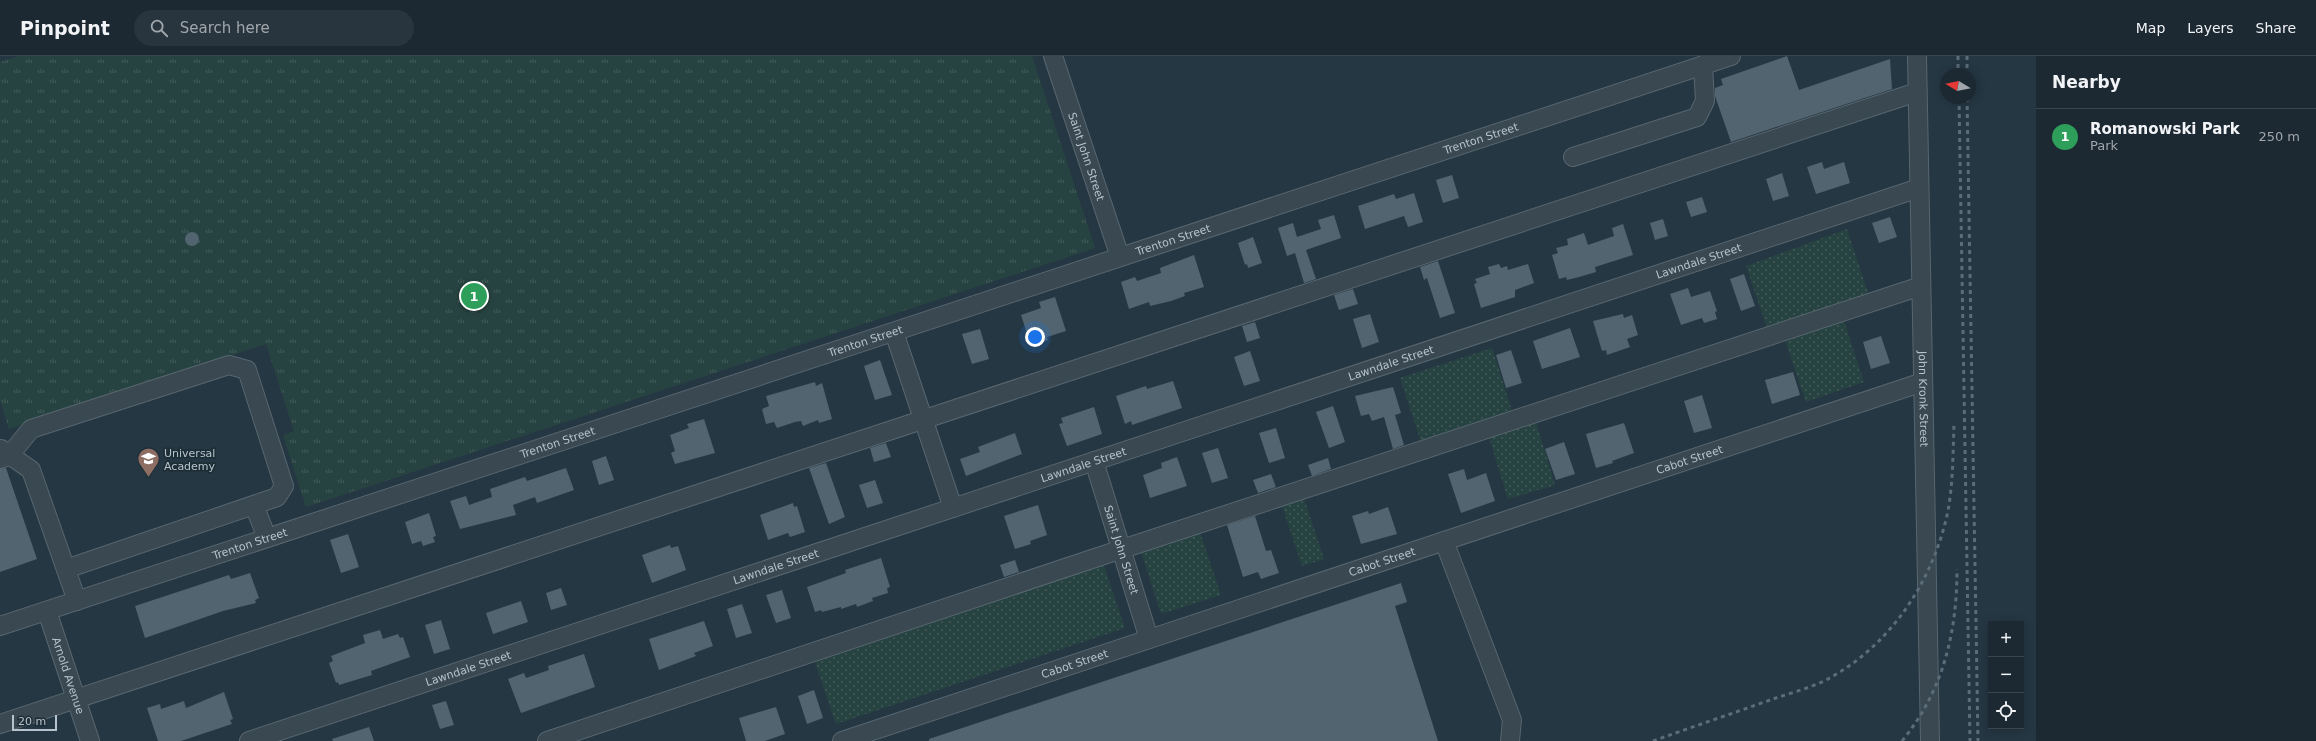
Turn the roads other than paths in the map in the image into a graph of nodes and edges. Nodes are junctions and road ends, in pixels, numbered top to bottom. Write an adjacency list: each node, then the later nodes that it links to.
1 (1053, 56): 8 (street, Saint John Street)
2 (1731, 56): 4 (street, Trenton Street)
3 (1917, 56): 5 (street, John Kronk Street)
4 (1703, 65): 6 (street); 8 (street, Trenton Street)
5 (1917, 92): 7 (street, John Kronk Street); 12 (street)
6 (1573, 158)
7 (1919, 188): 9 (street, John Kronk Street); 14 (street, Lawndale Street)
8 (1120, 257): 10 (street, Trenton Street)
9 (1921, 286): 11 (street, John Kronk Street); 19 (street)
10 (894, 332): 12 (street); 17 (street, Trenton Street)
11 (1923, 382): 18 (street, Cabot Street); 32 (street, John Kronk Street)
12 (924, 419): 16 (street); 25 (street)
13 (3, 454): 15 (street); 20 (street)
14 (1094, 461): 16 (street, Lawndale Street); 19 (street, Saint John Street)
15 (254, 505): 17 (street); 20 (street)
16 (953, 508): 28 (street, Lawndale Street)
17 (267, 538): 21 (street, Trenton Street)
18 (1444, 541): 24 (street, Cabot Street); 31 (street)
19 (1121, 549): 24 (street, Saint John Street); 29 (street)
20 (66, 569): 21 (street)
21 (77, 601): 22 (street, Trenton Street)
22 (47, 611): 23 (street, Trenton Street); 25 (street, Arnold Avenue)
23 (0, 626)
24 (1149, 639): 30 (street, Cabot Street)
25 (76, 699): 26 (street); 27 (street, Arnold Avenue)
26 (0, 724)
27 (90, 741)
28 (249, 741)
29 (547, 741)
30 (842, 741)
31 (1510, 741)
32 (1930, 741)

